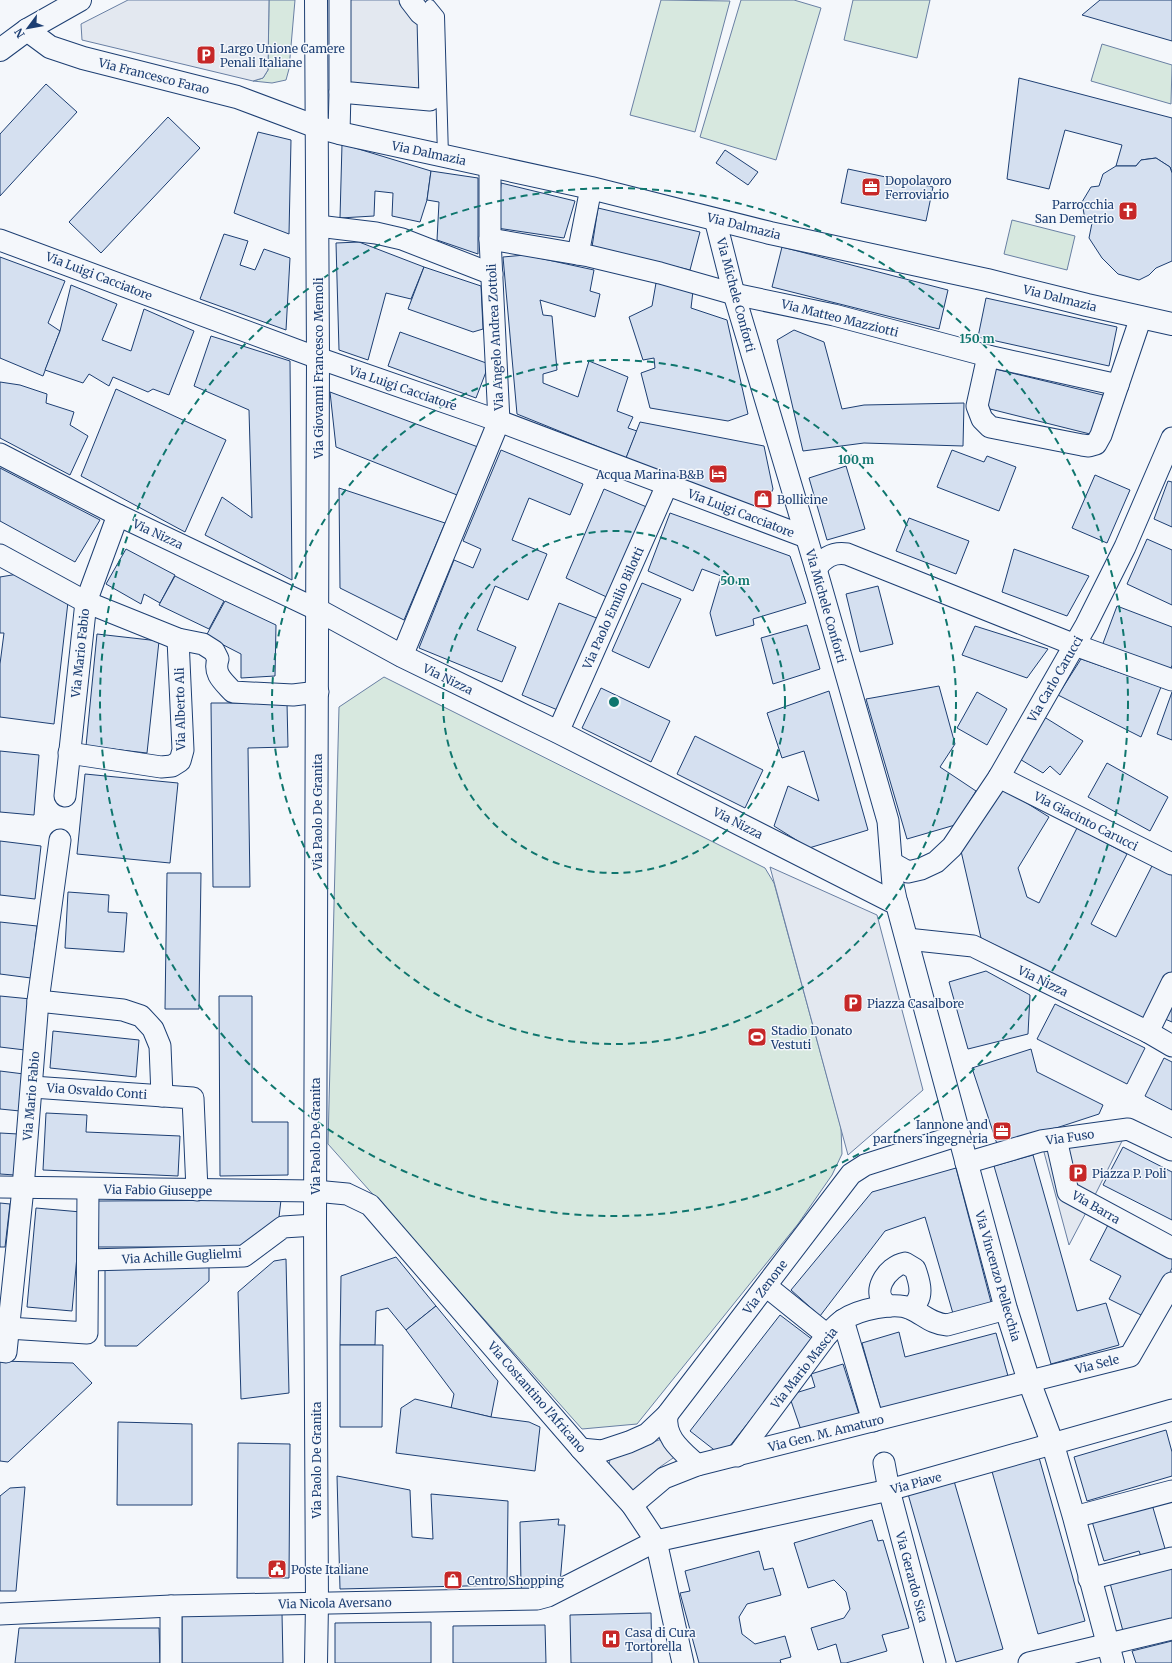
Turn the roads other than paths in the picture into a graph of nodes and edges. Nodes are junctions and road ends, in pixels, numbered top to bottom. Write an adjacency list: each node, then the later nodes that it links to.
1 (80, 0): 6 (main road)
2 (316, 0): 9 (main road, Via Giovanni Francesco Memoli)
3 (340, 0): 8 (street)
4 (410, 0): 8 (street)
5 (430, 5): 11 (lane)
6 (27, 30): 7 (main road); 9 (main road, Via Francesco Farao)
7 (0, 50)
8 (340, 92): 10 (street)
9 (317, 126): 10 (main road, Via Dalmazia); 15 (main road, Via Giovanni Francesco Memoli)
10 (339, 133): 11 (main road, Via Dalmazia)
11 (443, 156): 12 (main road, Via Dalmazia)
12 (490, 166): 13 (main road, Via Dalmazia); 17 (street, Via Angelo Andrea Zottoli)
13 (591, 188): 14 (main road, Via Dalmazia); 18 (street)
14 (715, 219): 20 (street, Via Michele Conforti); 21 (main road, Via Dalmazia)
15 (318, 226): 19 (street); 24 (main road, Via Giovanni Francesco Memoli)
16 (0, 240): 24 (street, Via Luigi Cacciatore)
17 (490, 240): 18 (street, Via Matteo Mazziotti); 19 (street, Via Angelo Andrea Zottoli)
18 (578, 254): 20 (street, Via Matteo Mazziotti)
19 (492, 274): 26 (street, Via Angelo Andrea Zottoli)
20 (734, 294): 23 (street, Via Matteo Mazziotti); 31 (street, Via Michele Conforti)
21 (1141, 317): 22 (main road, Via Dalmazia); 25 (street)
22 (1172, 324)
23 (988, 356): 25 (street, Via Matteo Mazziotti); 25 (street)
24 (318, 358): 26 (street, Via Luigi Cacciatore); 35 (main road, Via Giovanni Francesco Memoli)
25 (1118, 385)
26 (499, 421): 29 (street, Via Luigi Cacciatore); 38 (street, Via Angelo Andrea Zottoli)
27 (1172, 438): 37 (street, Via Carlo Carucci)
28 (0, 454): 30 (street, Via Nizza)
29 (667, 485): 31 (street, Via Luigi Cacciatore); 41 (street, Via Paolo Emilio Bilotti)
30 (118, 515): 34 (street, Via Mario Fabio); 35 (street, Via Nizza)
31 (806, 537): 33 (street, Via Michele Conforti)
32 (0, 555): 34 (street)
33 (816, 569): 37 (street); 46 (street, Via Michele Conforti)
34 (86, 602): 36 (street); 42 (street, Via Mario Fabio)
35 (316, 609): 38 (main road, Via Nizza); 40 (main road, Via Paolo De Granita)
36 (178, 639): 40 (street); 42 (street, Via Alberto Ali)
37 (1075, 645): 39 (street); 43 (street, Via Carlo Carucci)
38 (402, 656): 41 (main road, Via Nizza)
39 (1172, 680)
40 (318, 692): 64 (main road, Via Paolo De Granita)
41 (558, 732): 48 (main road, Via Nizza)
42 (69, 753): 44 (street, Via Mario Fabio)
43 (999, 777): 46 (street, Via Carlo Carucci); 47 (street, Via Giacinto Carucci)
44 (65, 796)
45 (60, 840): 51 (street, Via Mario Fabio)
46 (892, 863): 48 (street, Via Michele Conforti)
47 (1172, 864)
48 (897, 904): 49 (main road, Via Vincenzo Pellecchia)
49 (907, 939): 52 (street, Via Nizza); 56 (main road, Via Vincenzo Pellecchia)
50 (1172, 983): 52 (street)
51 (38, 1001): 54 (street, Via Mario Fabio); 55 (street, Via Osvaldo Conti)
52 (1148, 1032): 53 (street, Via Nizza)
53 (1172, 1046)
54 (32, 1086): 55 (street, Via Osvaldo Conti); 61 (street, Via Mario Fabio)
55 (162, 1096): 63 (street, Via Osvaldo Conti)
56 (959, 1135): 59 (main road, Via Vincenzo Pellecchia); 69 (street, Via Zenone)
57 (1056, 1139): 58 (street, Via Fuso); 59 (street, Via Fuso); 66 (street, Via Barra)
58 (1172, 1150)
59 (966, 1163): 72 (main road, Via Vincenzo Pellecchia)
60 (0, 1187): 61 (street, Via Fabio Giuseppe)
61 (23, 1188): 62 (street, Via Fabio Giuseppe); 74 (street, Via Mario Fabio)
62 (88, 1189): 63 (street, Via Fabio Giuseppe); 67 (street)
63 (197, 1190): 64 (street, Via Fabio Giuseppe)
64 (315, 1191): 65 (main road, Via Paolo De Granita); 82 (street, Via Costantino l'Africano)
65 (314, 1225): 67 (street, Via Achille Guglielmi); 93 (main road, Via Paolo De Granita)
66 (1172, 1248)
67 (88, 1260): 74 (street)
68 (1172, 1283): 77 (street, Via Sele)
69 (766, 1286): 75 (street); 79 (street, Via Zenone)
70 (889, 1306): 71 (street, Via Mario Mascia); 71 (street); 73 (street, Via Mario Mascia)
71 (910, 1308): 72 (street, Via Mario Mascia)
72 (1006, 1309): 77 (main road, Via Vincenzo Pellecchia)
73 (842, 1320): 75 (street, Via Mario Mascia); 80 (street)
74 (8, 1328): 76 (street, Via Mario Fabio)
75 (827, 1335): 83 (street, Via Mario Mascia)
76 (3, 1352)
77 (1029, 1381): 80 (street, Via Gen. M. Amaturo); 81 (main road, Via Vincenzo Pellecchia)
78 (1172, 1410): 81 (street, Via Piave)
79 (667, 1414): 82 (street, Via Zenone); 85 (street)
80 (873, 1421): 83 (street, Via Gen. M. Amaturo)
81 (1053, 1445): 86 (street, Via Piave); 89 (main road, Via Vincenzo Pellecchia)
82 (581, 1449): 88 (street, Via Costantino l'Africano)
83 (737, 1456): 85 (street, Via Gen. M. Amaturo)
84 (884, 1463): 86 (street, Via Gerardo Sica)
85 (697, 1465): 88 (street, Via Gen. M. Amaturo)
86 (889, 1490): 90 (street, Via Piave); 101 (street, Via Gerardo Sica)
87 (1172, 1491): 89 (street)
88 (632, 1505): 90 (street, Via Costantino l'Africano)
89 (1074, 1517): 92 (main road, Via Vincenzo Pellecchia)
90 (656, 1541): 93 (street, Via Nicola Aversano); 100 (street, Via Costantino l'Africano)
91 (1172, 1558): 92 (street)
92 (1089, 1579): 97 (main road, Via Vincenzo Pellecchia)
93 (317, 1603): 94 (street, Via Nicola Aversano); 99 (main road, Via Paolo De Granita)
94 (171, 1606): 95 (street, Via Nicola Aversano); 98 (street)
95 (0, 1614)
96 (1172, 1629): 97 (street)
97 (1110, 1654): 102 (street)
98 (171, 1663)
99 (316, 1663)
100 (683, 1663)
101 (935, 1663)
102 (1029, 1663)

